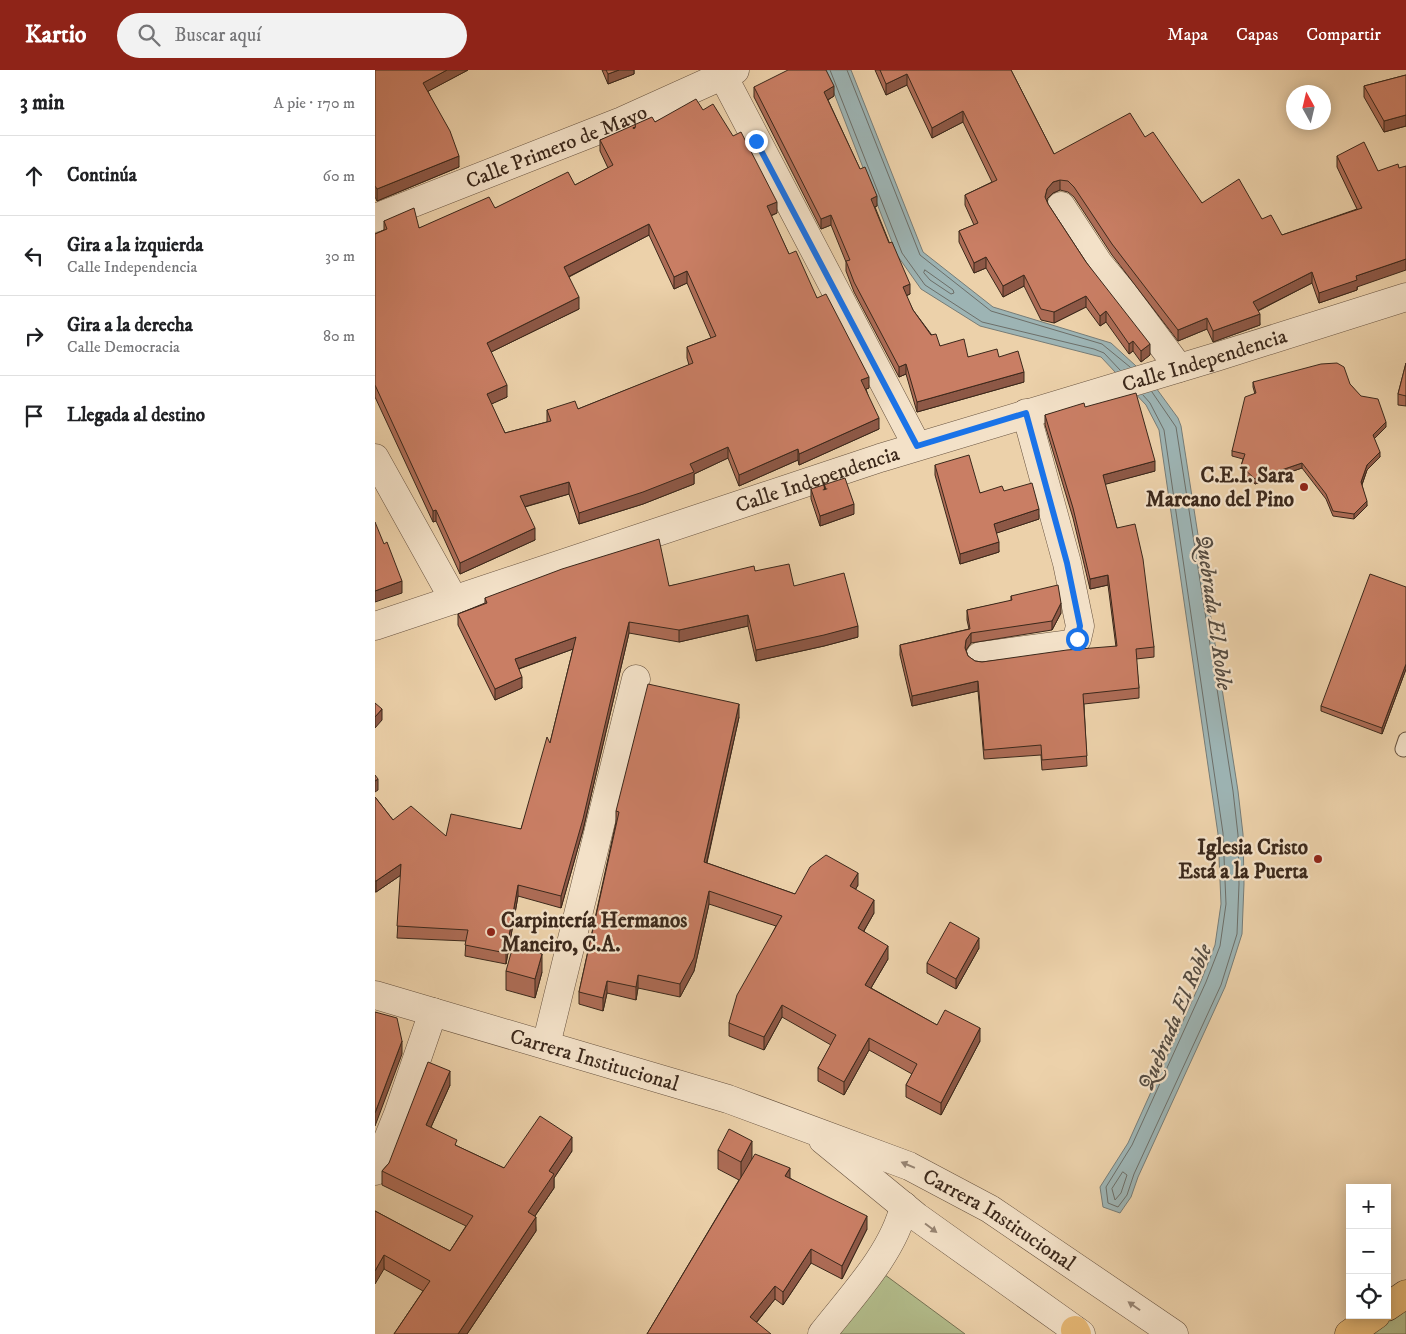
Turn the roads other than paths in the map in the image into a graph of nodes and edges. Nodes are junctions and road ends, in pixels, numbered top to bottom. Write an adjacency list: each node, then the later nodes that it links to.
1 (726, 72): 3 (street, Calle Primero de Mayo); 7 (street)
2 (1061, 206): 5 (street)
3 (375, 218)
4 (1406, 297): 5 (street, Calle Independencia)
5 (1179, 368): 6 (street, Calle Independencia)
6 (1026, 413): 7 (street, Calle Independencia); 11 (street)
7 (917, 446): 9 (street, Calle Independencia)
8 (375, 458): 9 (street)
9 (454, 600): 10 (street, Calle Independencia)
10 (375, 626)
11 (979, 656)
12 (636, 679): 15 (street)
13 (375, 996): 14 (street, Carrera Institucional)
14 (433, 1012): 15 (street, Carrera Institucional); 17 (street)
15 (546, 1046): 16 (street, Carrera Institucional)
16 (813, 1131): 18 (street, Carrera Institucional); 24 (street, Carrera Institucional, one-way to 16)
17 (375, 1171)
18 (904, 1206): 22 (street, Carrera Institucional, one-way to 22); 23 (street)
19 (1406, 1294): 20 (highway)
20 (1391, 1304)
21 (1370, 1319): 25 (highway)
22 (1078, 1333)
23 (822, 1334)
24 (1175, 1334)
25 (1349, 1334)

